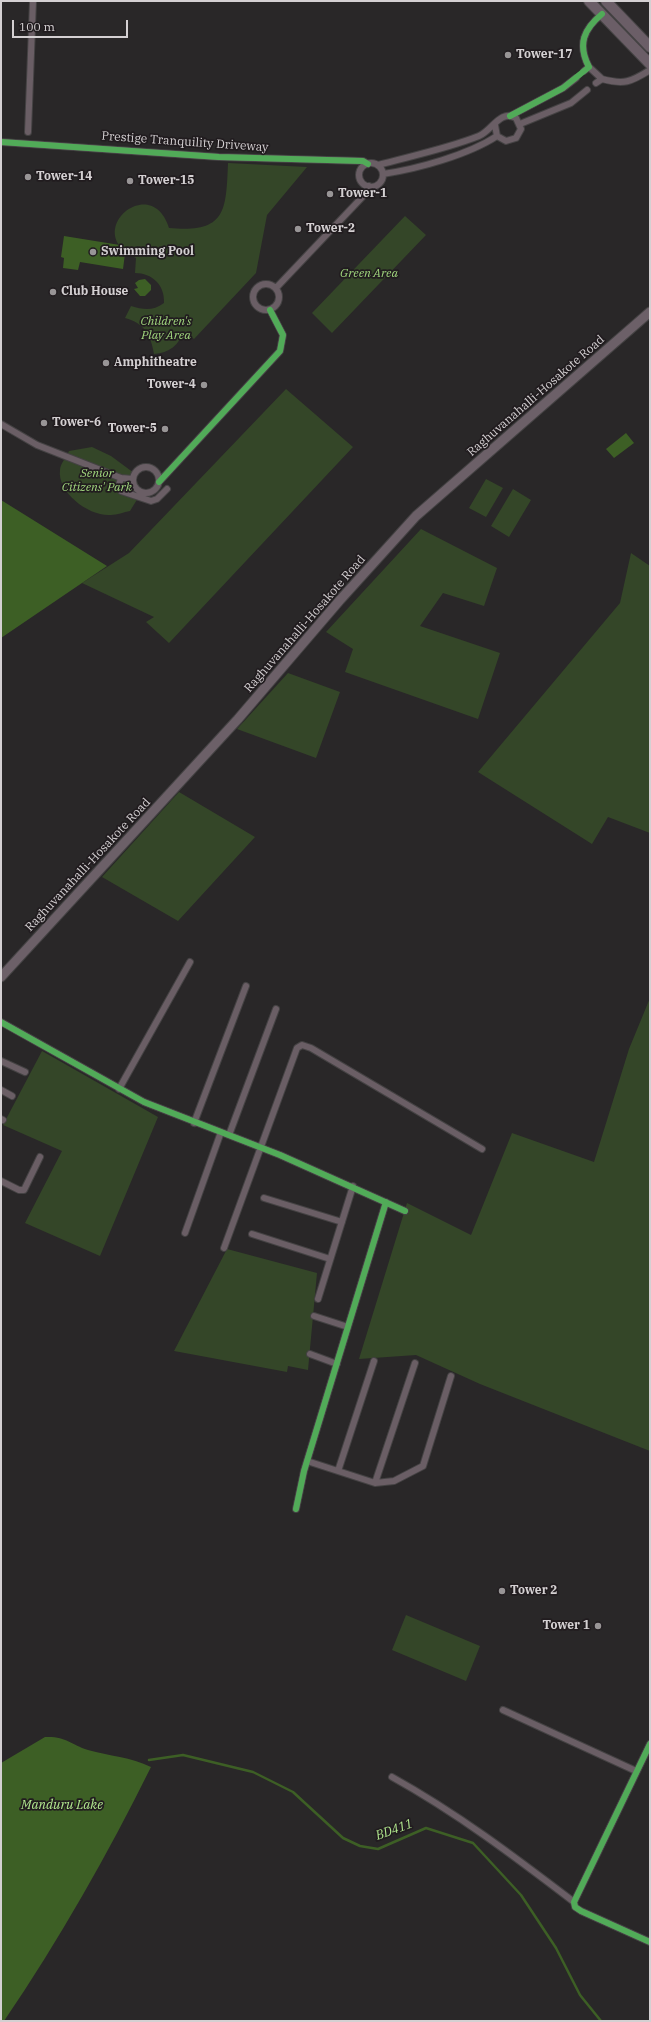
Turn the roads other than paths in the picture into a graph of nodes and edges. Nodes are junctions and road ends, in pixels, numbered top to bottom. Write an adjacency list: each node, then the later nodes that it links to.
1 (33, 1): 15 (street)
2 (590, 1): 4 (main road)
3 (606, 1): 5 (main road)
4 (602, 14): 6 (main road); 9 (street)
5 (650, 47)
6 (650, 64)
7 (650, 70): 9 (street)
8 (576, 78): 12 (street)
9 (602, 78): 10 (street)
10 (596, 83)
11 (587, 90): 13 (street)
12 (510, 116): 13 (street); 14 (street)
13 (520, 124): 16 (street)
14 (495, 125): 16 (street); 19 (street)
15 (28, 132)
16 (497, 136): 20 (street)
17 (1, 142): 18 (street, Prestige Tranquility Driveway)
18 (368, 164): 19 (street); 21 (street)
19 (378, 165): 20 (street)
20 (383, 174): 21 (street)
21 (369, 186): 22 (street)
22 (276, 288): 23 (street); 23 (street)
23 (270, 310): 28 (street)
24 (650, 312): 31 (main road, Raghuvanahalli-Hosakote Road)
25 (1, 424): 26 (street)
26 (121, 478): 27 (street); 29 (street)
27 (133, 479): 28 (street); 28 (street)
28 (159, 482)
29 (167, 489)
30 (190, 962): 37 (street)
31 (1, 977)
32 (246, 986): 40 (street)
33 (276, 1009): 42 (street)
34 (1, 1022): 37 (street)
35 (1, 1061): 36 (street)
36 (25, 1072)
37 (119, 1089): 40 (street)
38 (1, 1090): 39 (street)
39 (12, 1096)
40 (194, 1123): 41 (street)
41 (221, 1132): 42 (street); 52 (street)
42 (229, 1135): 43 (street)
43 (260, 1148): 44 (street); 47 (street); 54 (street)
44 (482, 1149)
45 (40, 1157): 46 (street)
46 (1, 1182)
47 (353, 1186): 49 (street); 51 (street)
48 (264, 1198): 51 (street)
49 (386, 1202): 50 (street); 58 (street)
50 (405, 1210)
51 (342, 1222): 55 (street)
52 (185, 1233)
53 (252, 1234): 55 (street)
54 (224, 1248)
55 (330, 1259): 56 (street)
56 (318, 1298)
57 (314, 1316): 58 (street)
58 (348, 1327): 62 (street)
59 (310, 1354): 62 (street)
60 (374, 1361): 65 (street)
61 (415, 1363): 66 (street)
62 (337, 1364): 64 (street)
63 (451, 1376): 66 (street)
64 (307, 1461): 65 (street); 67 (street)
65 (338, 1471): 66 (street)
66 (375, 1482)
67 (296, 1509)
68 (503, 1710): 70 (street)
69 (650, 1744): 70 (street)
70 (636, 1771): 72 (street)
71 (392, 1777): 72 (street)
72 (574, 1902): 73 (street)
73 (650, 1942)

